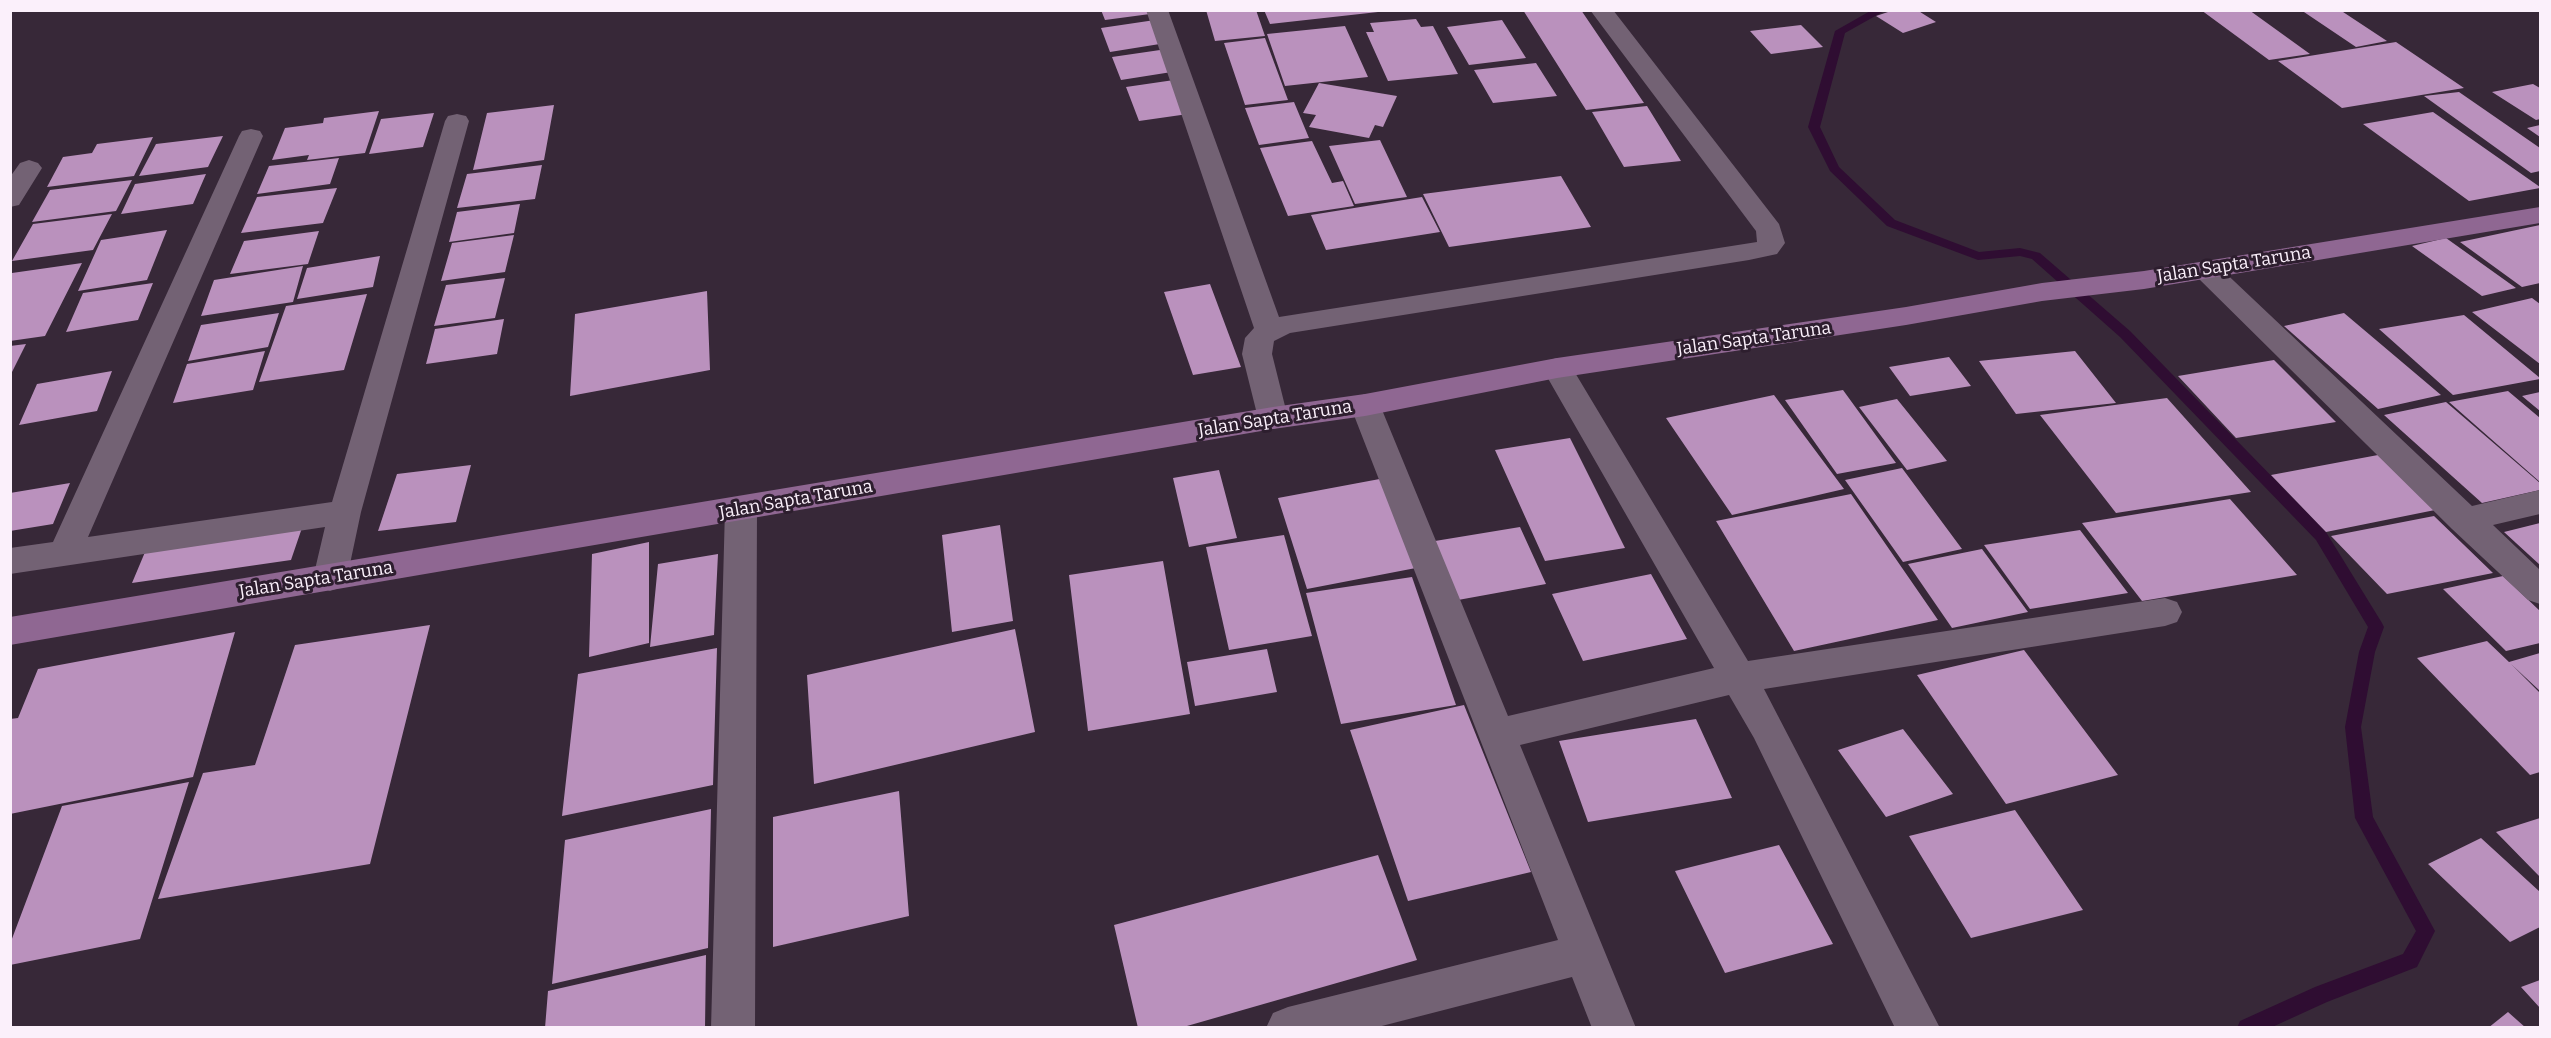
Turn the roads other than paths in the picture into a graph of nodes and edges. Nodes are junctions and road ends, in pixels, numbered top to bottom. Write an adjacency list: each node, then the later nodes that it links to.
1 (1157, 10): 9 (street)
2 (1601, 10): 9 (street)
3 (457, 121): 15 (street)
4 (251, 136): 17 (street)
5 (29, 168): 6 (street)
6 (10, 199)
7 (2541, 215): 8 (street, Jalan Sapta Taruna)
8 (2206, 270): 10 (street, Jalan Sapta Taruna); 16 (street)
9 (1269, 330): 12 (street)
10 (1557, 368): 11 (street, Jalan Sapta Taruna); 23 (street)
11 (1365, 405): 12 (street, Jalan Sapta Taruna); 24 (street)
12 (1273, 418): 14 (street, Jalan Sapta Taruna)
13 (2541, 502): 16 (street)
14 (741, 509): 19 (street, Jalan Sapta Taruna); 26 (street)
15 (345, 512): 17 (street); 19 (street)
16 (2464, 520): 20 (street)
17 (65, 552): 18 (street)
18 (10, 561)
19 (330, 578): 22 (street, Jalan Sapta Taruna)
20 (2541, 591)
21 (2165, 612): 23 (street)
22 (10, 632)
23 (1737, 678): 24 (street); 29 (street)
24 (1496, 735): 25 (street)
25 (1584, 954): 27 (street); 28 (street)
26 (733, 1028)
27 (1288, 1028)
28 (1614, 1028)
29 (1918, 1028)

